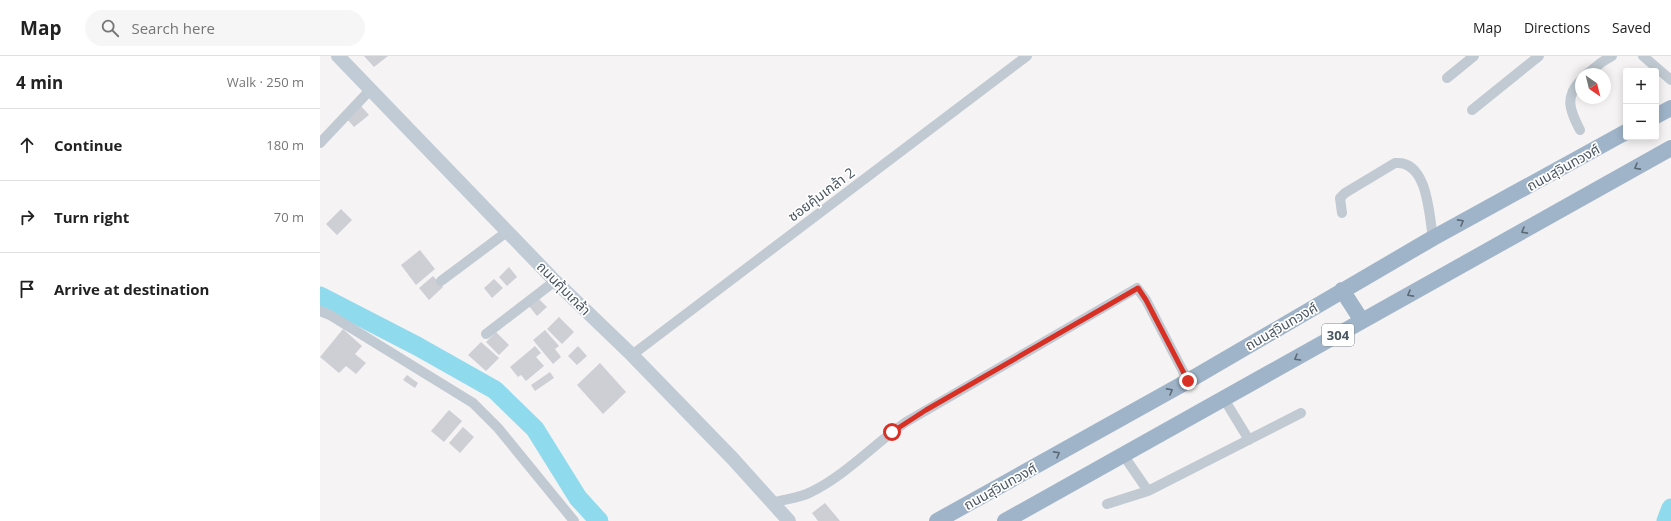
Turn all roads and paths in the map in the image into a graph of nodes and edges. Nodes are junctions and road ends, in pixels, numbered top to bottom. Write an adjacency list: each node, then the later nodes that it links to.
1 (338, 56): 11 (main road, ถนนคุ้มเกล้า)
2 (1028, 56): 28 (street, ซอยคุ้มเกล้า 2)
3 (1474, 56): 8 (street)
4 (1539, 56): 13 (street)
5 (1612, 56): 7 (street)
6 (1643, 56): 9 (street)
7 (1594, 68)
8 (1447, 78)
9 (1671, 80)
10 (1575, 87): 15 (street)
11 (370, 88): 17 (street); 20 (main road, ถนนคุ้มเกล้า)
12 (1671, 108): 14 (highway)
13 (1472, 110)
14 (1659, 114)
15 (1580, 130)
16 (1623, 134): 21 (highway, ถนนสุวินทวงศ์ / 304, one-way to 16)
17 (320, 143)
18 (1671, 148): 26 (highway, 304, one-way to 26)
19 (1342, 213): 21 (street)
20 (508, 231): 22 (street); 23 (main road, ถนนคุ้มเกล้า)
21 (1433, 238): 24 (highway, ถนนสุวินทวงศ์ / 304)
22 (440, 281)
23 (555, 281): 27 (street); 28 (main road, ถนนคุ้มเกล้า)
24 (1342, 290): 26 (highway); 29 (highway, ถนนสุวินทวงศ์ / 304)
25 (320, 311): 37 (street)
26 (1362, 321): 30 (highway, 304, one-way to 30)
27 (486, 334)
28 (632, 355): 35 (main road, ถนนคุ้มเกล้า)
29 (1188, 381): 35 (street); 39 (highway, ถนนสุวินทวงศ์ / 304, one-way to 29)
30 (1224, 399): 32 (street); 33 (highway, 304)
31 (1301, 413): 32 (street)
32 (1249, 440): 34 (street)
33 (1124, 456): 34 (street); 40 (highway, 304)
34 (1148, 491): 36 (street)
35 (772, 502): 38 (main road, ถนนคุ้มเกล้า)
36 (1107, 504)
37 (574, 521)
38 (789, 521)
39 (937, 521)
40 (1005, 521)

